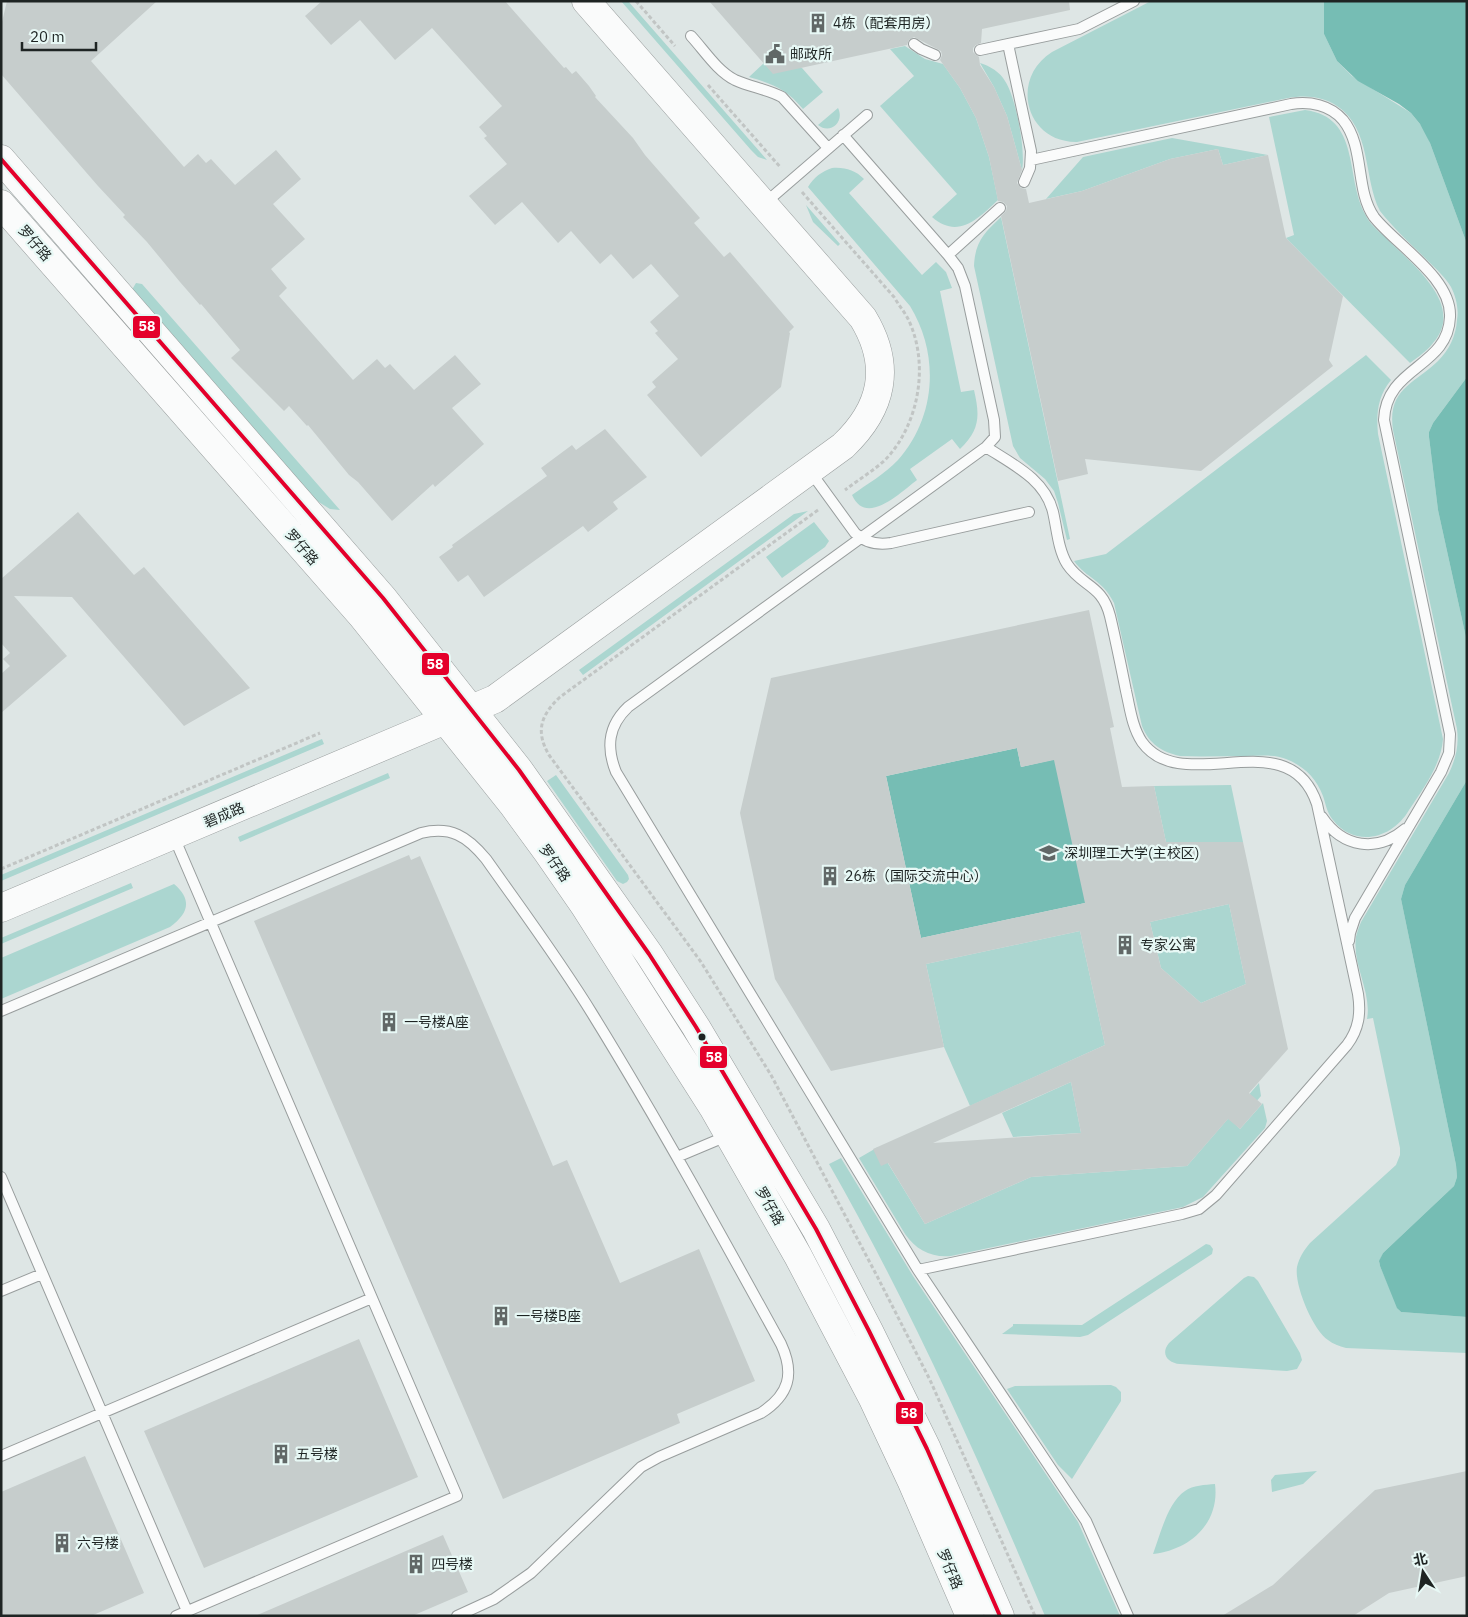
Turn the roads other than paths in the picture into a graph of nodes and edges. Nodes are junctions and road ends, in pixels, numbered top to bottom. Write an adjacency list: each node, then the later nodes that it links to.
1 (586, 1): 15 (main road, 碧成路)
2 (1134, 1): 5 (lane)
3 (691, 36): 10 (lane)
4 (914, 44): 7 (lane)
5 (1008, 44): 6 (lane); 12 (lane)
6 (980, 50)
7 (935, 55)
8 (867, 115): 9 (lane)
9 (843, 135): 10 (lane); 17 (lane)
10 (828, 148): 15 (lane)
11 (1, 159): 22 (main road, 罗仔路)
12 (1031, 160): 13 (lane); 25 (lane)
13 (1024, 182)
14 (1, 204): 23 (main road, 罗仔路)
15 (764, 204): 19 (main road, 碧成路)
16 (1000, 208): 17 (lane)
17 (948, 256): 18 (lane)
18 (986, 447): 21 (lane); 24 (lane)
19 (810, 470): 21 (lane); 22 (main road, 碧成路)
20 (1029, 512): 21 (lane)
21 (860, 537): 33 (lane)
22 (471, 710): 23 (main road, 碧成路); 43 (main road, 罗仔路)
23 (446, 720): 26 (main road, 碧成路); 30 (main road, 罗仔路)
24 (1317, 804): 25 (lane); 28 (lane)
25 (1412, 822): 28 (lane)
26 (174, 836): 27 (main road, 碧成路); 36 (lane)
27 (1, 908)
28 (1349, 953): 33 (lane)
29 (1, 1012): 31 (lane)
30 (729, 1135): 31 (lane); 42 (main road, 罗仔路)
31 (677, 1157): 41 (lane)
32 (1, 1177): 34 (lane)
33 (918, 1270): 44 (lane)
34 (42, 1274): 35 (lane); 37 (lane)
35 (1, 1291)
36 (372, 1298): 37 (lane); 39 (lane)
37 (102, 1413): 38 (lane); 39 (lane)
38 (1, 1456)
39 (187, 1611): 40 (lane)
40 (176, 1616)
41 (457, 1616)
42 (970, 1616)
43 (1000, 1616)
44 (1128, 1616)

